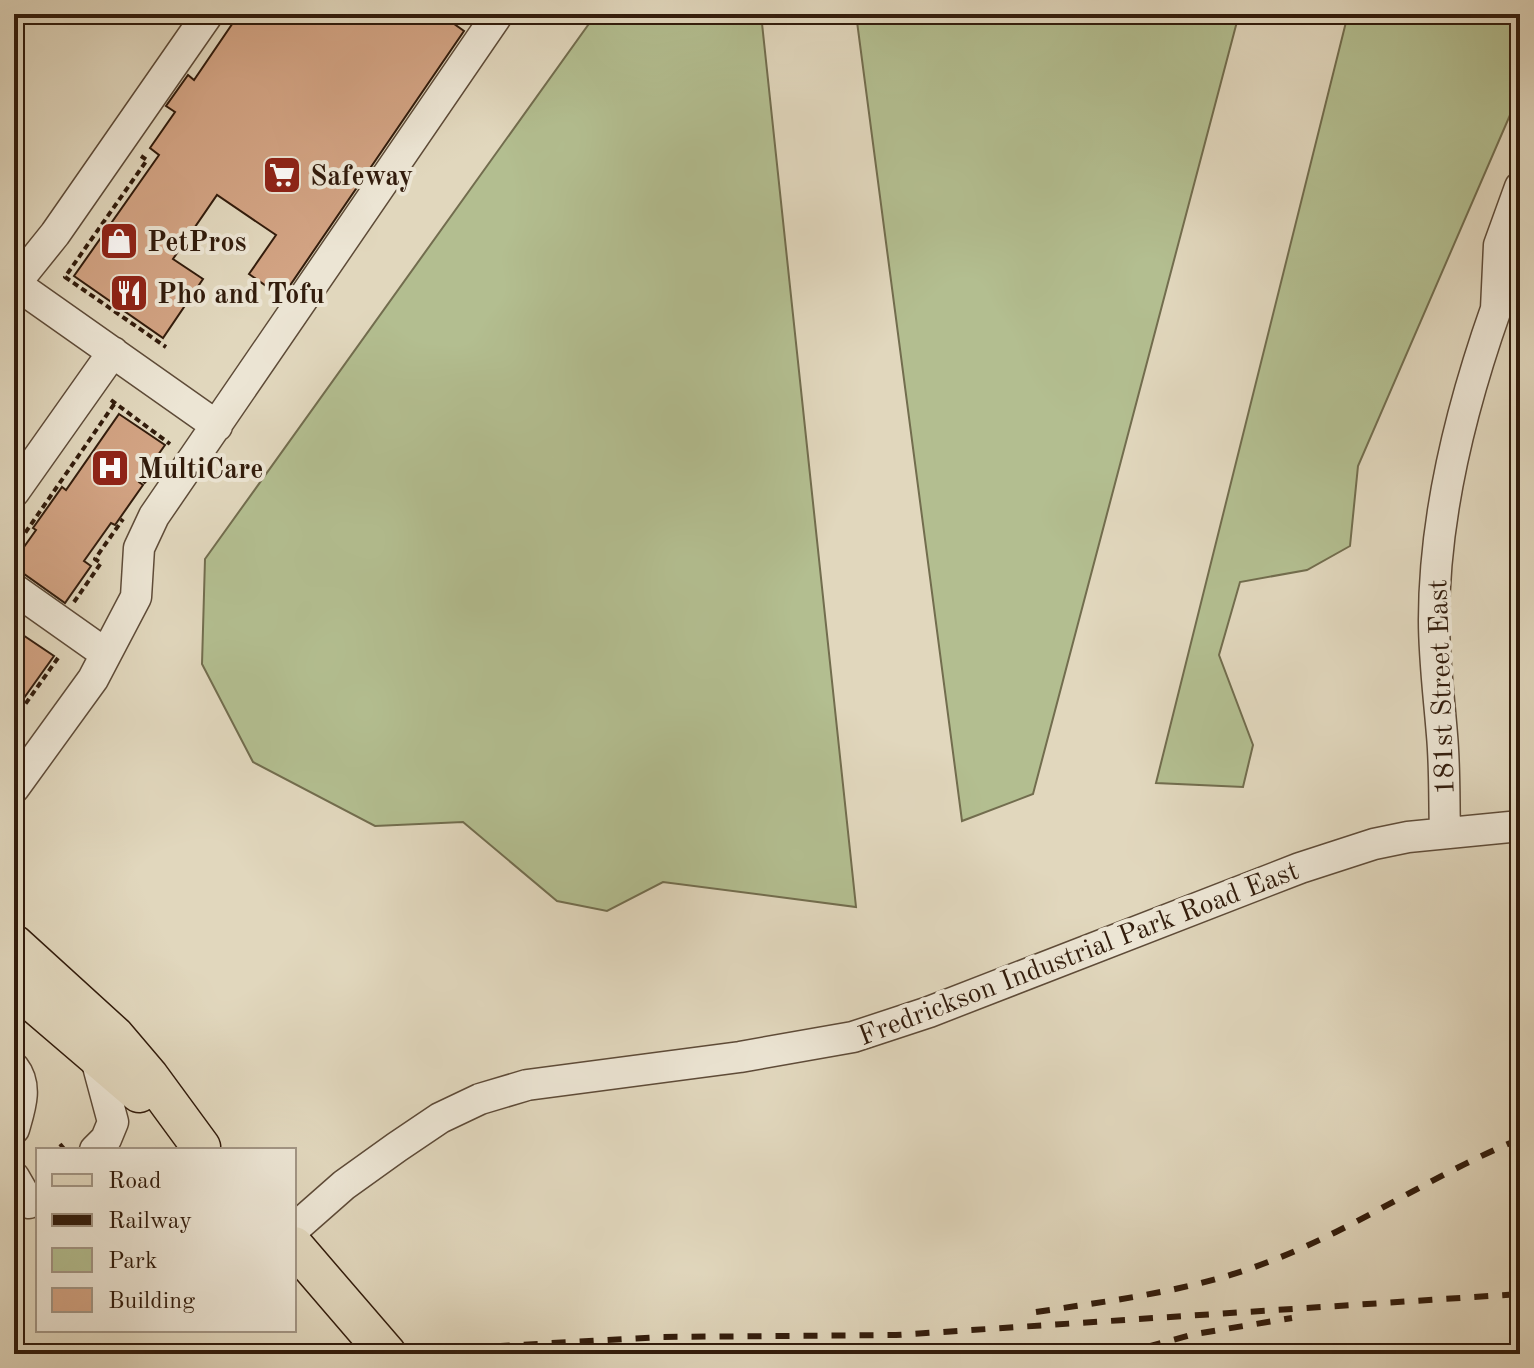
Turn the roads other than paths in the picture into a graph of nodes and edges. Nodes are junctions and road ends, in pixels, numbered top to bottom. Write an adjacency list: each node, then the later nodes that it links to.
1 (208, 14): 5 (street)
2 (498, 14): 8 (street)
3 (1520, 187): 6 (street, 181st Street East)
4 (1520, 267): 6 (street, 181st Street East)
5 (14, 284): 7 (street)
6 (1496, 309): 15 (street, 181st Street East)
7 (113, 352): 8 (street); 9 (street)
8 (217, 426): 12 (street)
9 (14, 492)
10 (14, 589): 12 (street)
11 (14, 613): 12 (street)
12 (101, 663): 13 (street)
13 (14, 788)
14 (1520, 826): 15 (street, Fredrickson Industrial Park Road East)
15 (1445, 833): 23 (street, Fredrickson Industrial Park Road East)
16 (14, 944): 22 (main road)
17 (14, 986): 18 (main road)
18 (95, 1055): 21 (street); 22 (main road)
19 (14, 1068): 20 (street)
20 (14, 1129)
21 (97, 1148)
22 (203, 1148)
23 (296, 1227)
24 (296, 1248): 25 (main road)
25 (387, 1354)

